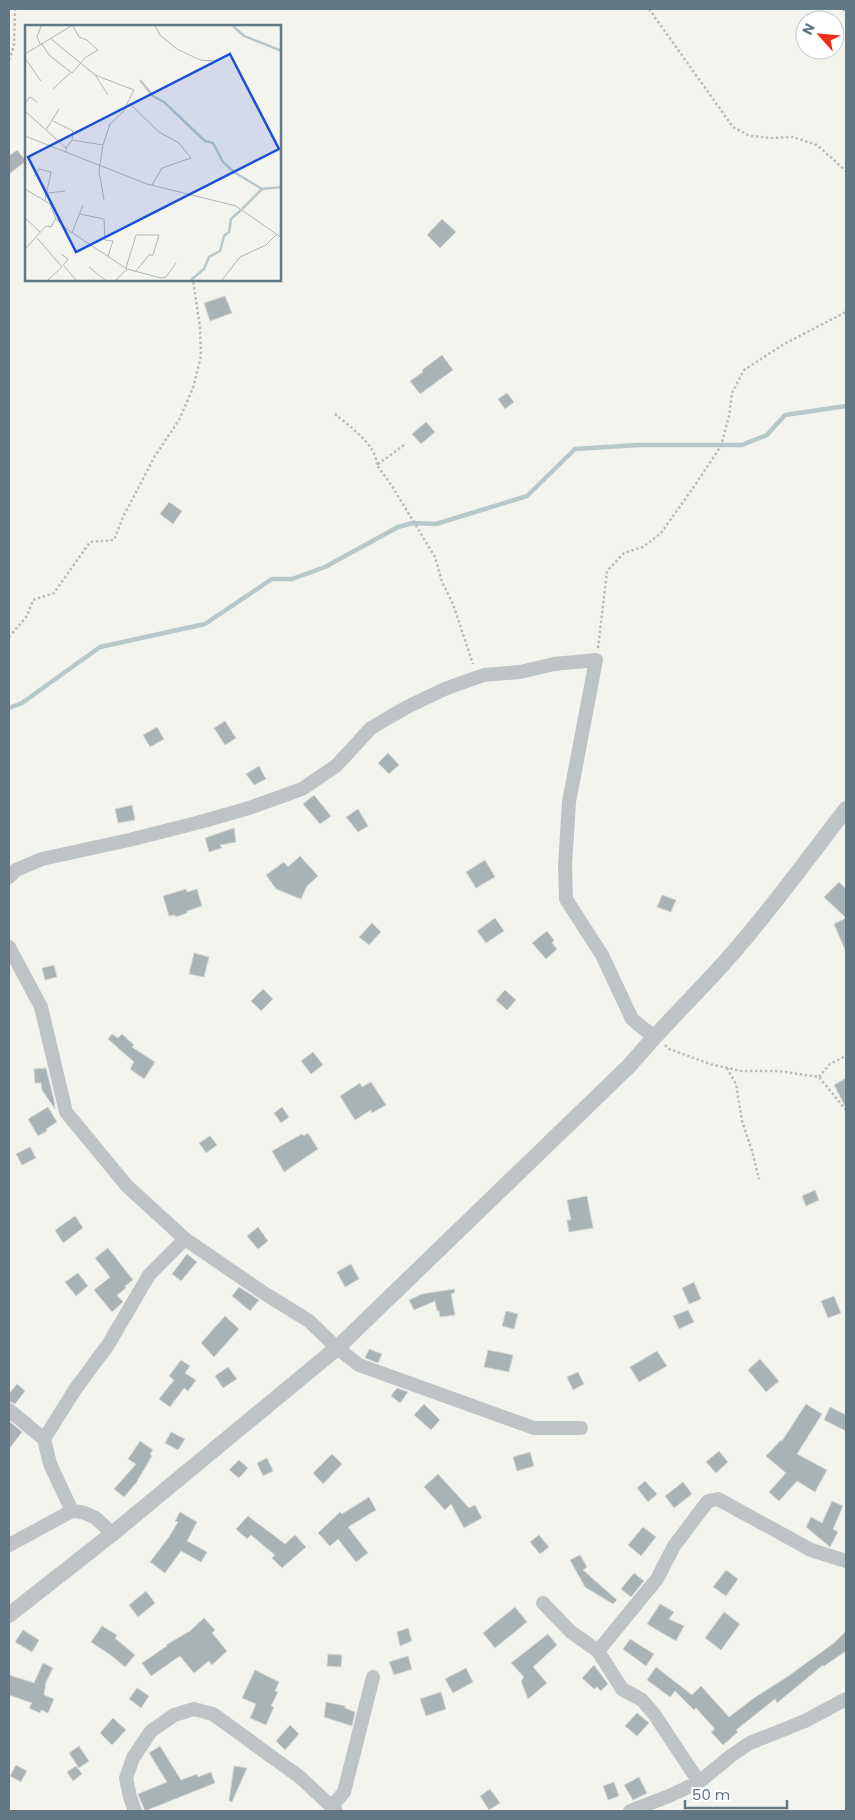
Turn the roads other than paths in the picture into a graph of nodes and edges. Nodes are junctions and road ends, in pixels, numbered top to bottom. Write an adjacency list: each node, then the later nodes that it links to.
1 (846, 809): 4 (street)
2 (9, 877): 4 (street)
3 (9, 947): 5 (street)
4 (654, 1037): 6 (street)
5 (185, 1239): 6 (street); 9 (street)
6 (338, 1348): 8 (street); 11 (street)
7 (9, 1410): 9 (street)
8 (581, 1428)
9 (44, 1439): 10 (street)
10 (72, 1511): 11 (street); 12 (street)
11 (112, 1534): 15 (street)
12 (9, 1545)
13 (846, 1560): 16 (street)
14 (543, 1602): 16 (street)
15 (9, 1615)
16 (598, 1651): 19 (street)
17 (373, 1677): 20 (street)
18 (846, 1699): 19 (street)
19 (699, 1782): 22 (street)
20 (334, 1809): 21 (street)
21 (135, 1811)
22 (630, 1811)

